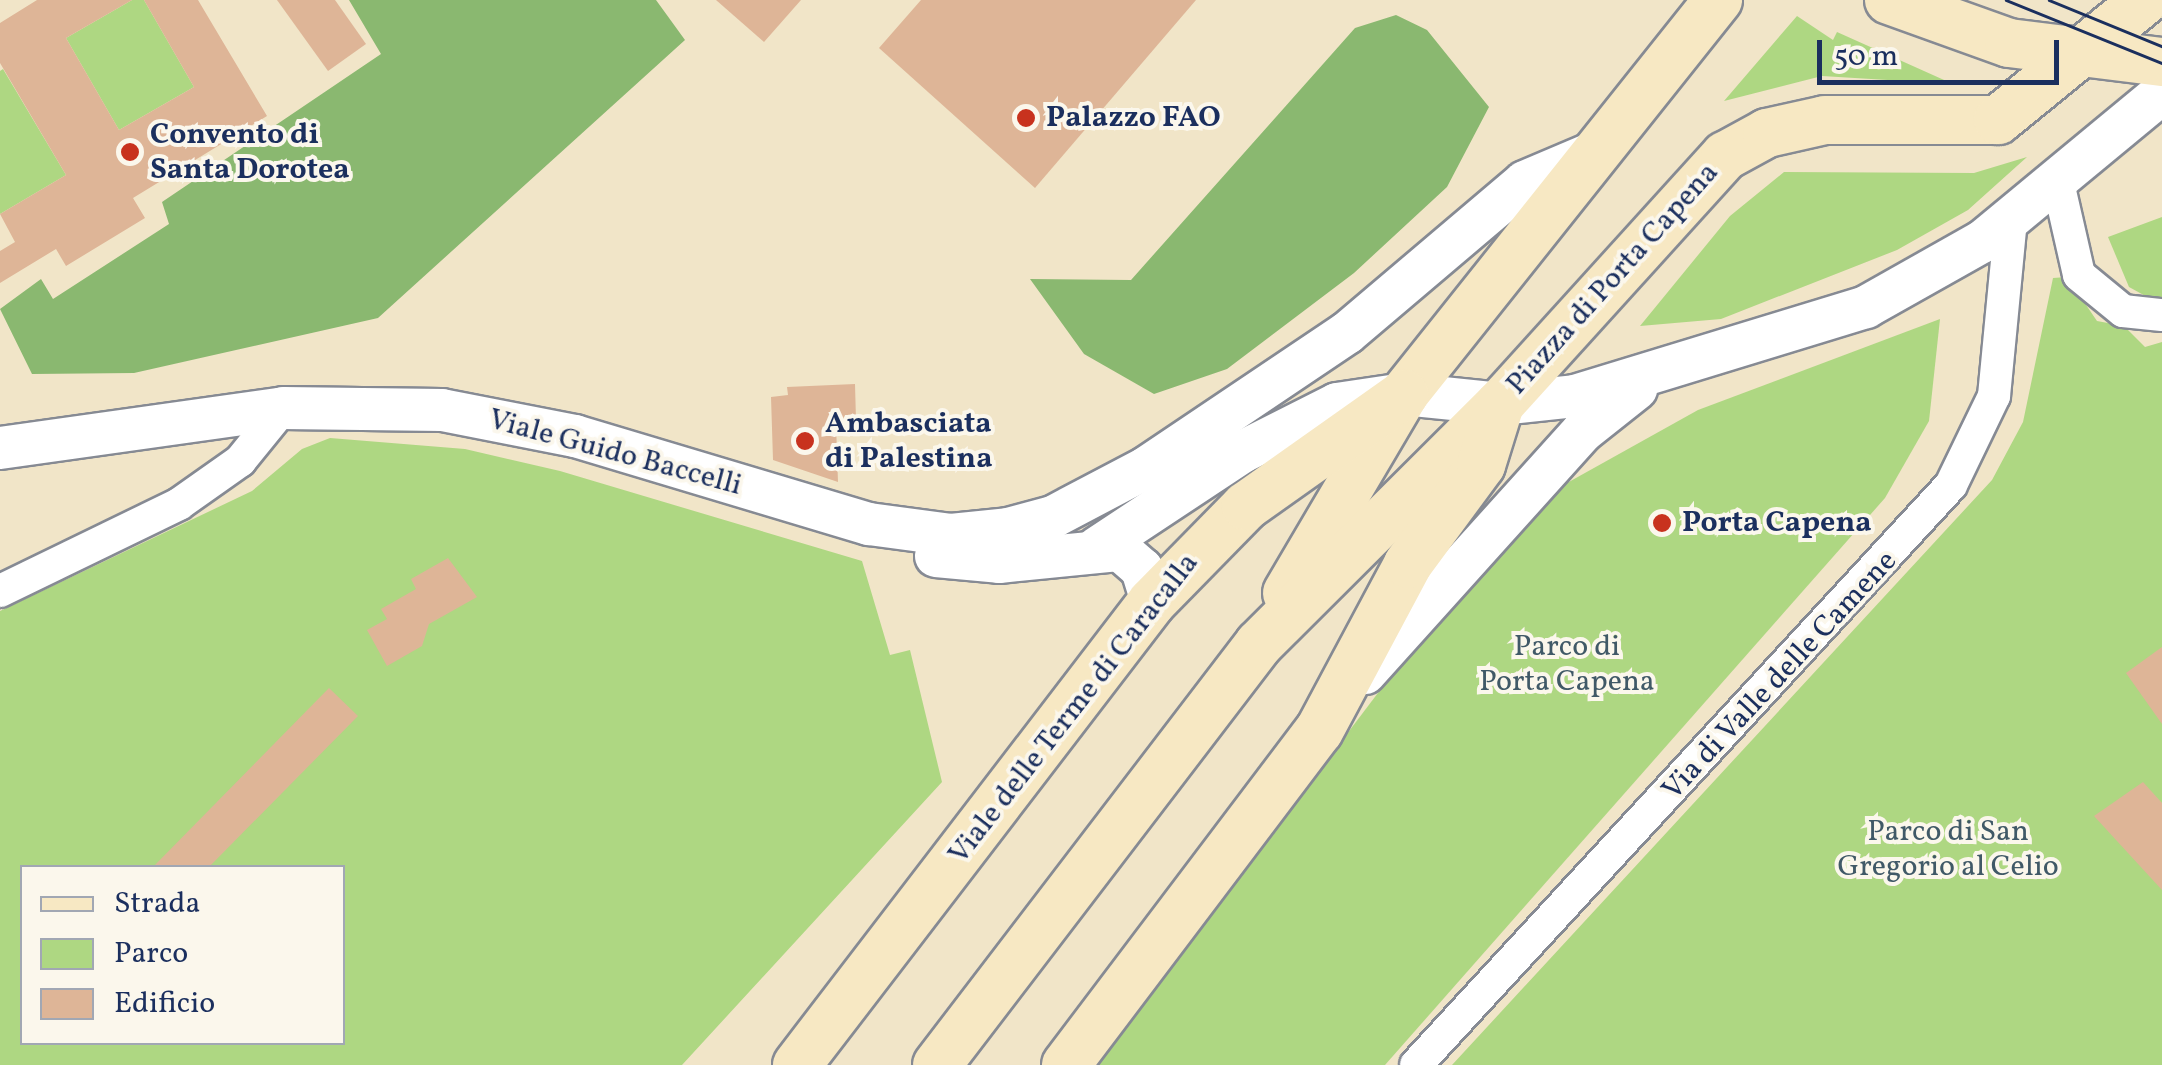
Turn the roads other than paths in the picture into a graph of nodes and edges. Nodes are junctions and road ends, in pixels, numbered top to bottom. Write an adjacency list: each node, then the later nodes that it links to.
1 (1718, 0): 7 (main road)
2 (1890, 0): 4 (main road)
3 (2145, 0): 4 (main road, Piazza di Porta Capena)
4 (2086, 55): 5 (main road); 13 (main road, Piazza di Porta Capena)
5 (2162, 62)
6 (2162, 92): 8 (street, Piazza di Porta Capena)
7 (1598, 151): 12 (main road); 16 (street)
8 (2057, 178): 9 (street, Piazza di Porta Capena); 10 (street)
9 (2012, 220): 11 (street, Piazza di Porta Capena); 25 (street, Via di Valle delle Camene)
10 (2162, 314)
11 (1648, 380): 13 (street, Piazza di Porta Capena); 21 (street)
12 (1404, 394): 13 (street); 17 (street); 19 (main road, Viale delle Terme di Caracalla); 20 (main road)
13 (1500, 404): 20 (main road); 21 (main road)
14 (284, 408): 15 (street, Viale Guido Baccelli); 16 (street, Viale Guido Baccelli); 18 (street)
15 (0, 448)
16 (869, 524): 17 (street)
17 (1098, 548): 19 (street)
18 (0, 591)
19 (1152, 602): 22 (main road, Viale delle Terme di Caracalla)
20 (1258, 644): 23 (main road)
21 (1319, 731): 24 (main road)
22 (797, 1065)
23 (936, 1065)
24 (1066, 1065)
25 (1416, 1065)

